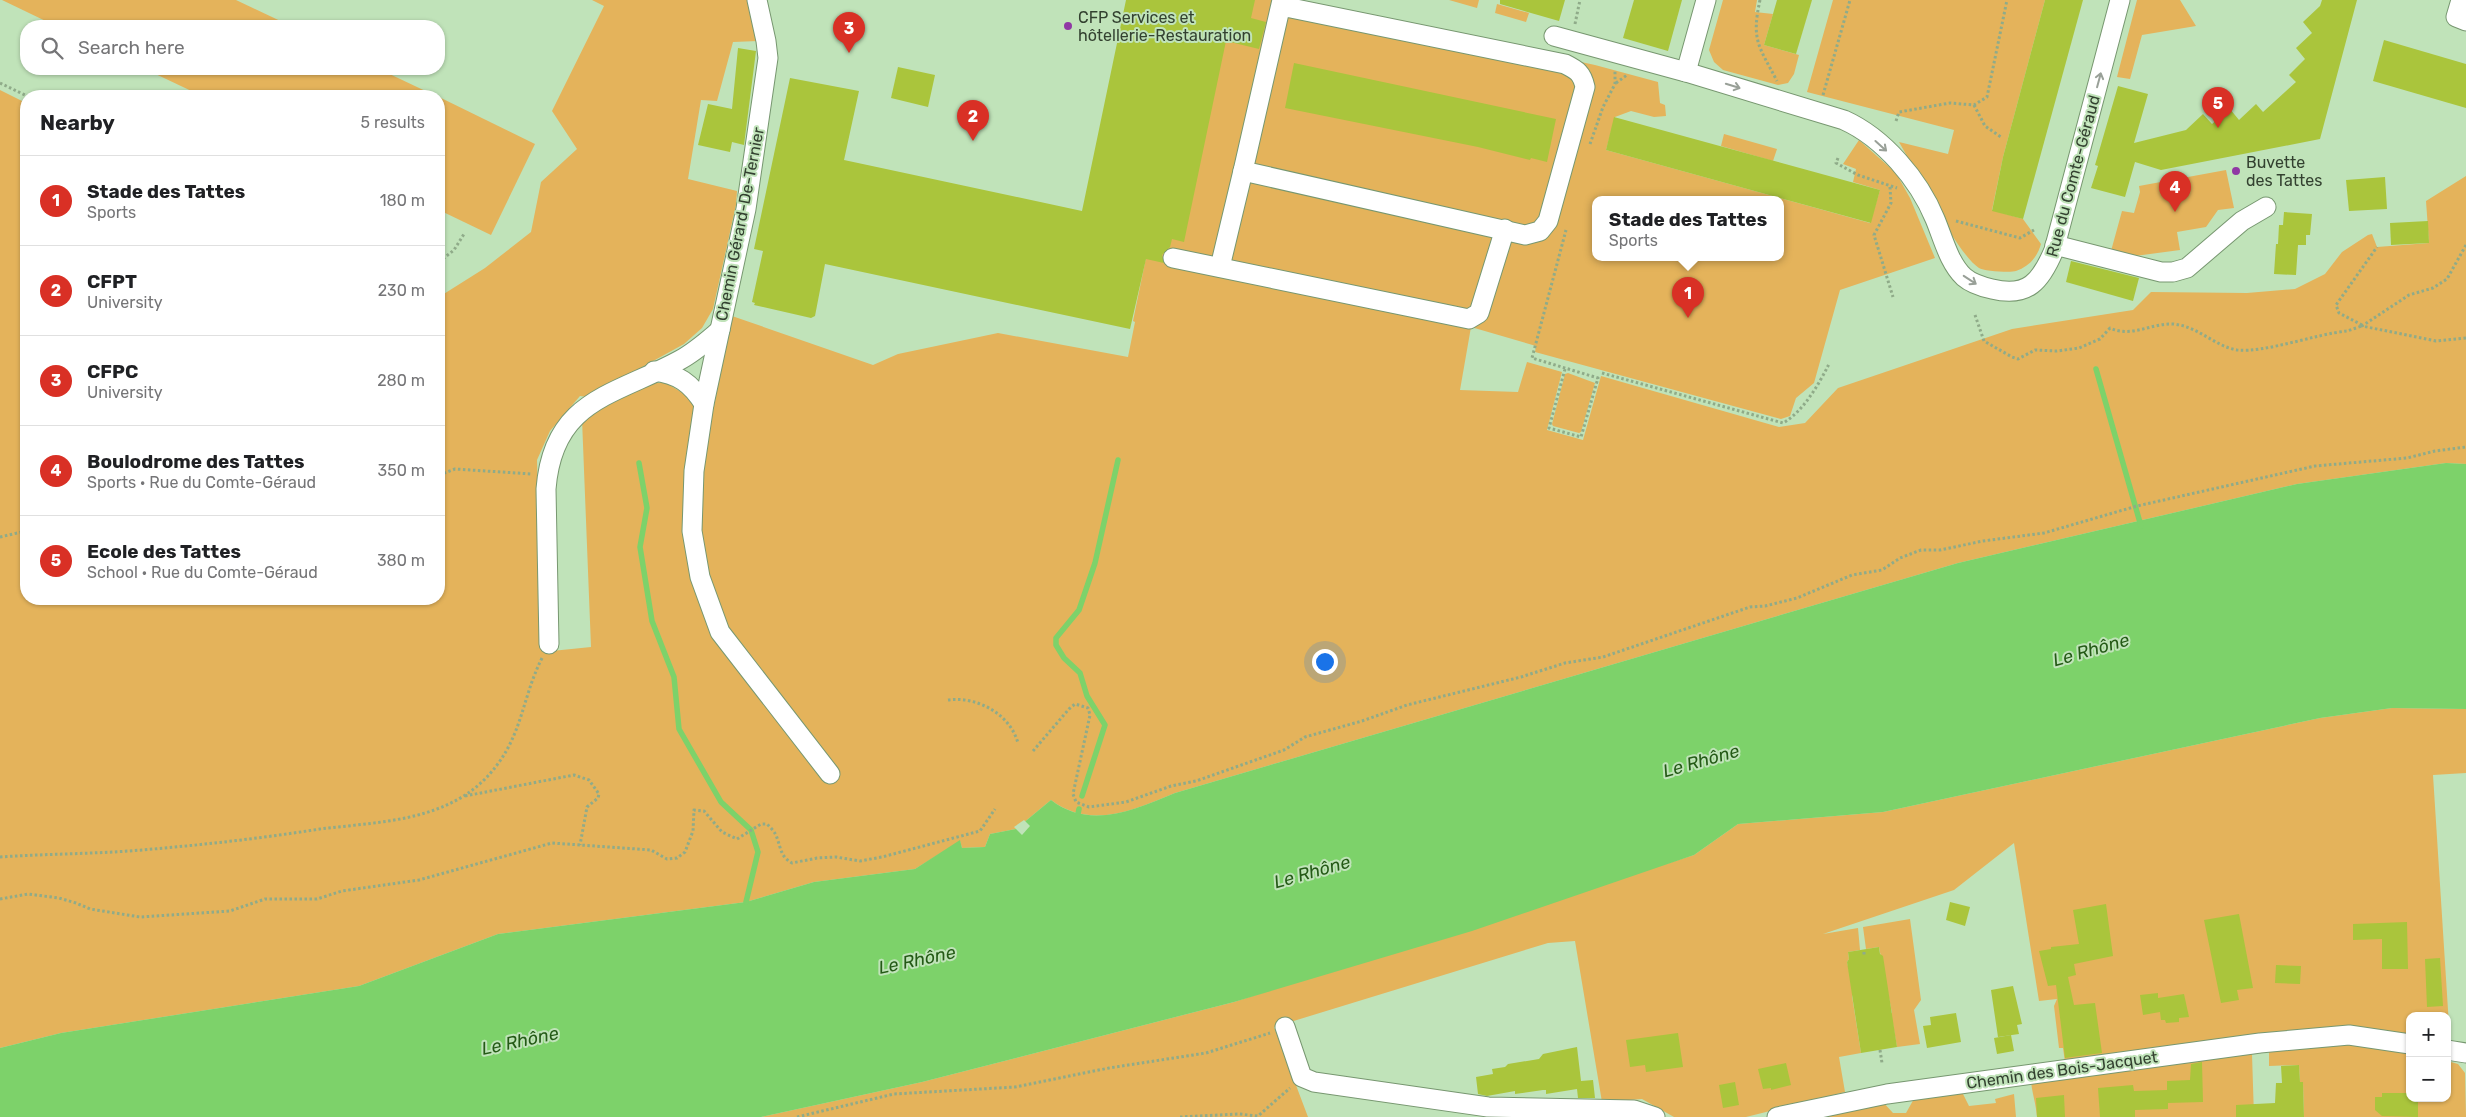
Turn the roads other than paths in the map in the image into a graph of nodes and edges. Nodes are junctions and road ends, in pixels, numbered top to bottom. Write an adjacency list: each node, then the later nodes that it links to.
1 (757, 0): 15 (street, Chemin Gérard-De-Ternier)
2 (1706, 0): 8 (street)
3 (2120, 0): 12 (street, Rue du Comte-Géraud, one-way to 3)
4 (2462, 0): 6 (street)
5 (1281, 3): 9 (street); 11 (street)
6 (2466, 21)
7 (1563, 38): 8 (street, Rue du Comte-Géraud)
8 (1686, 72): 12 (street, Rue du Comte-Géraud, one-way to 12)
9 (1243, 171): 11 (street); 14 (street)
10 (2266, 207): 12 (street)
11 (1505, 229): 14 (street)
12 (2055, 245)
13 (1173, 258): 14 (street)
14 (1220, 267)
15 (720, 330): 16 (street, Chemin Gérard-De-Ternier); 17 (street, Chemin Gérard-De-Ternier)
16 (654, 371): 17 (street); 18 (street, Chemin Gérard-De-Ternier)
17 (704, 404): 19 (street, Chemin Gérard-De-Ternier)
18 (549, 644)
19 (830, 774)
20 (1286, 1027): 24 (street)
21 (2406, 1043): 25 (street, Chemin des Bois-Jacquet)
22 (2451, 1051): 23 (street)
23 (2466, 1053)
24 (1655, 1117)
25 (1777, 1117)

